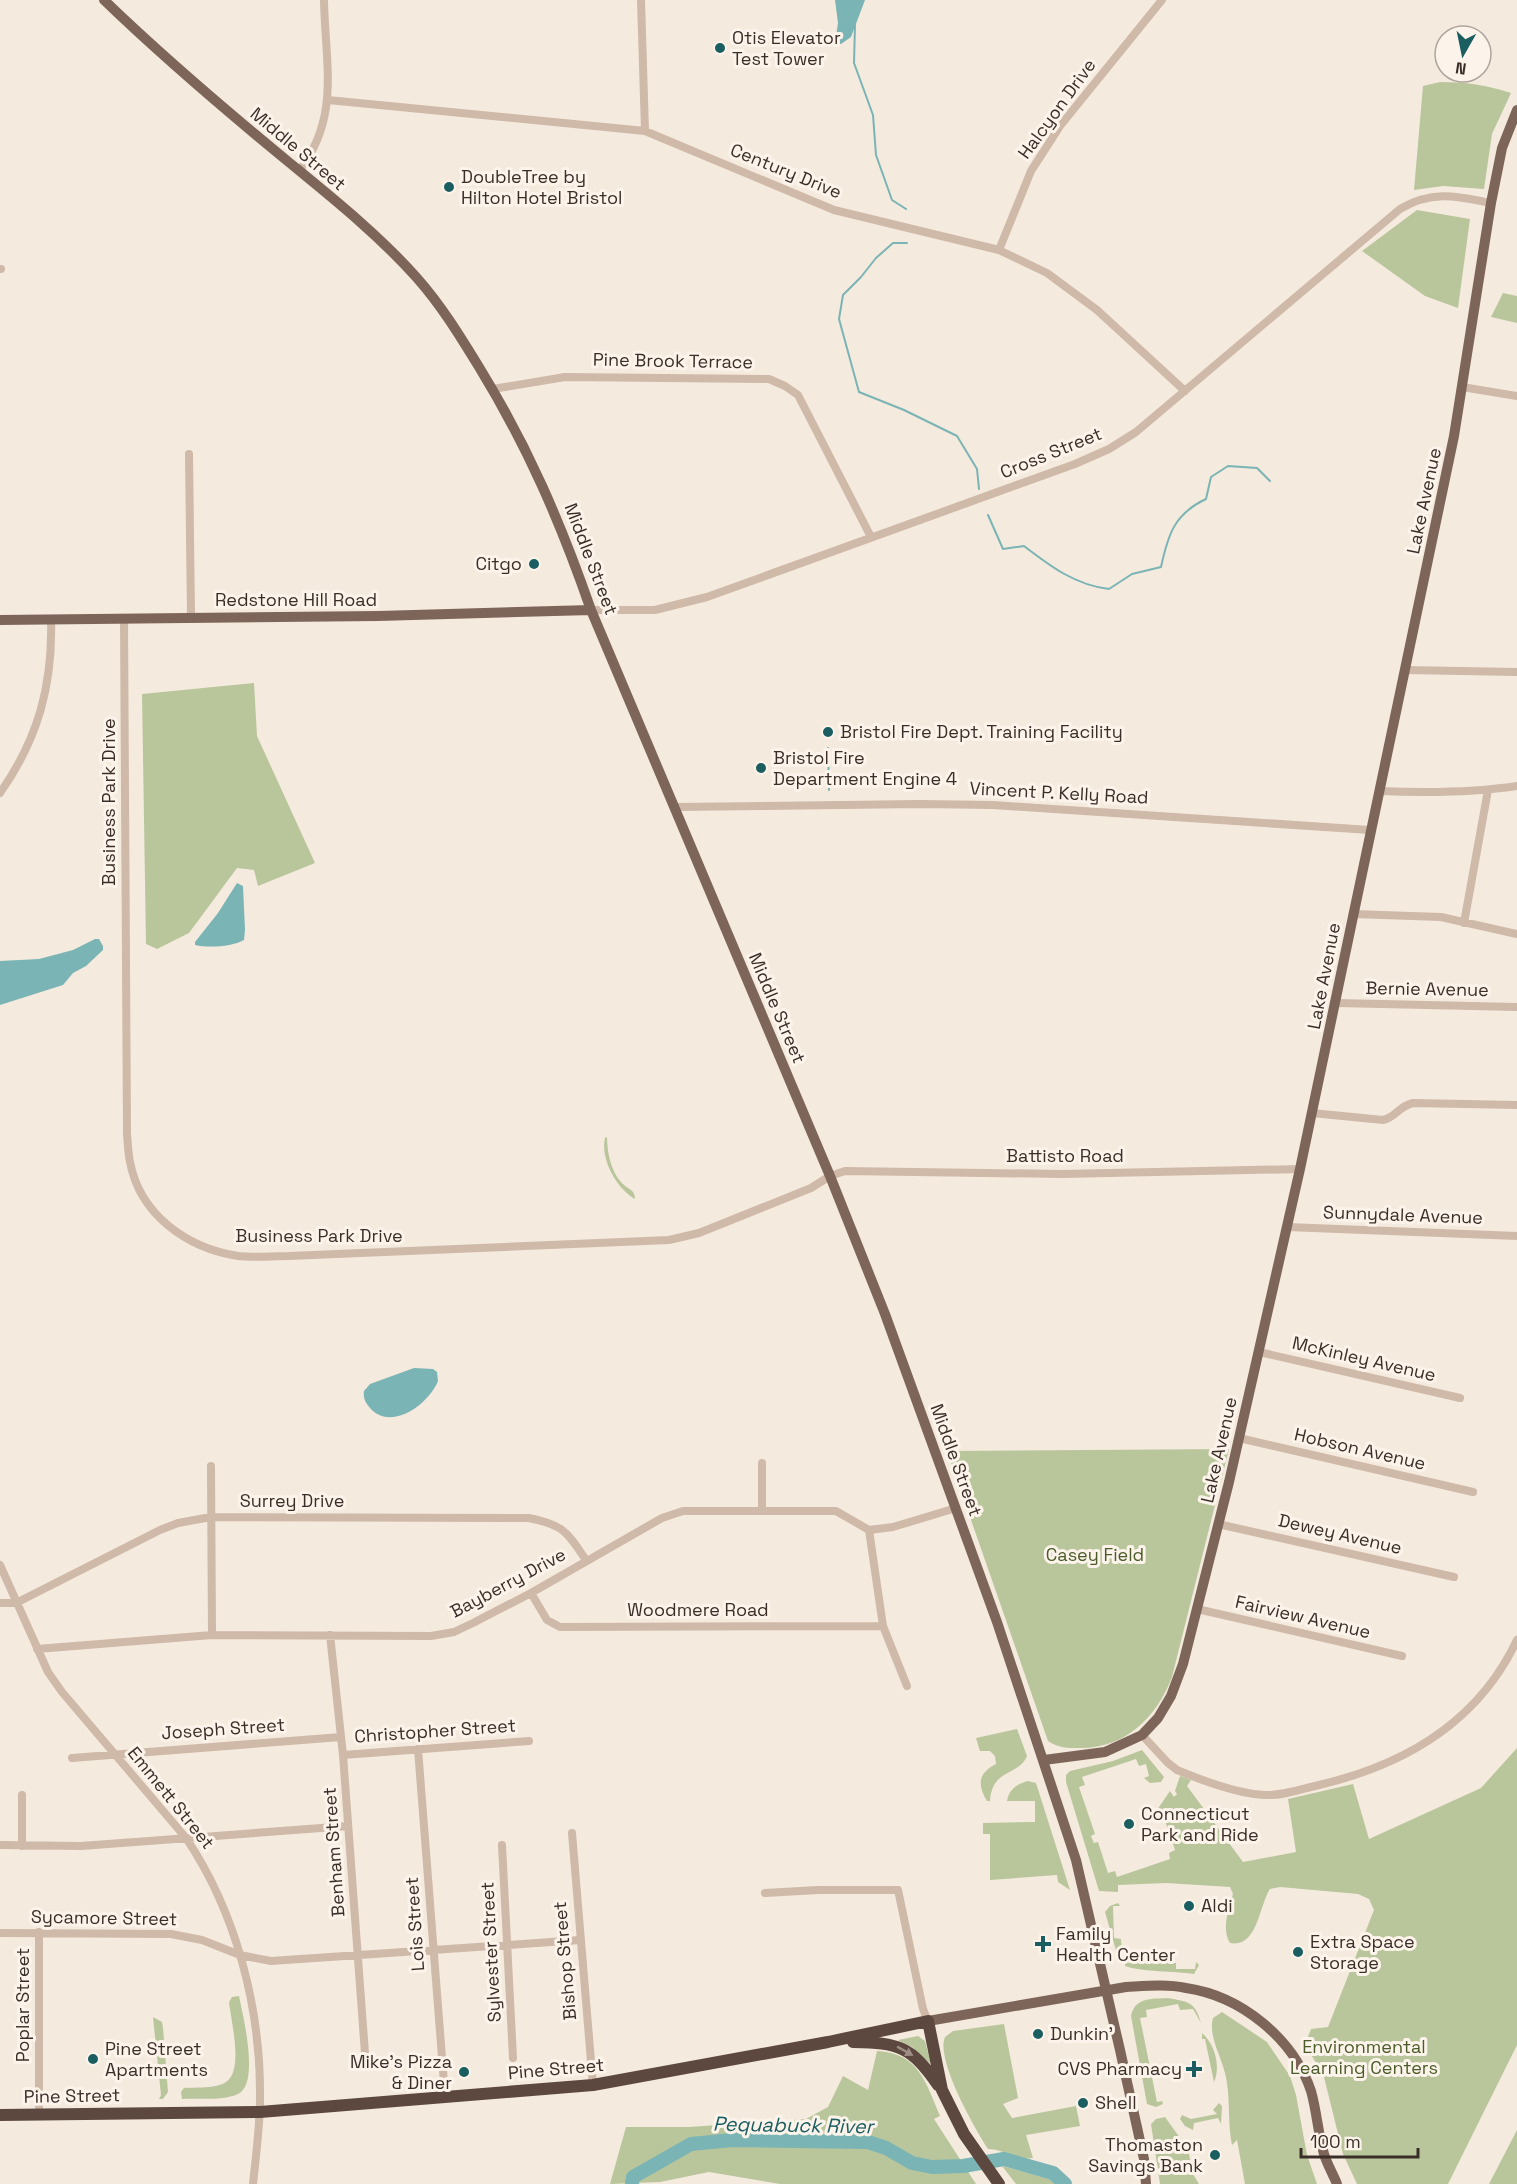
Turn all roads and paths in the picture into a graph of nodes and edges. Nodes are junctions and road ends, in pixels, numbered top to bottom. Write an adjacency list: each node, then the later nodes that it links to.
1 (104, 0): 8 (main road, Middle Street)
2 (324, 0): 5 (street)
3 (641, 0): 7 (street)
4 (1162, 0): 10 (street, Halcyon Drive)
5 (328, 100): 7 (street, Century Drive); 8 (street)
6 (1517, 112): 9 (main road, Lake Avenue)
7 (645, 131): 10 (street, Century Drive)
8 (299, 171): 12 (main road, Middle Street)
9 (1491, 202): 11 (main road, Lake Avenue); 13 (street, Cross Street)
10 (999, 250): 13 (street, Century Drive)
11 (1462, 387): 14 (street); 22 (main road, Lake Avenue)
12 (493, 389): 16 (street, Pine Brook Terrace); 17 (main road, Middle Street)
13 (1185, 391): 16 (street, Cross Street)
14 (1517, 396)
15 (189, 454): 18 (street)
16 (871, 537): 17 (street, Cross Street)
17 (591, 610): 18 (main road, Redstone Hill Road); 28 (main road, Middle Street)
18 (191, 617): 19 (main road, Redstone Hill Road)
19 (124, 619): 21 (main road, Redstone Hill Road); 38 (street, Business Park Drive)
20 (0, 620): 21 (main road, Redstone Hill Road)
21 (51, 620): 27 (street)
22 (1406, 670): 23 (street); 26 (main road, Lake Avenue)
23 (1517, 672)
24 (1517, 786): 25 (street)
25 (1488, 790): 26 (street); 31 (street)
26 (1379, 791): 29 (main road, Lake Avenue)
27 (0, 793)
28 (674, 807): 29 (street, Vincent P. Kelly Road); 38 (main road, Middle Street)
29 (1370, 830): 30 (main road, Lake Avenue)
30 (1353, 914): 31 (street); 33 (main road, Lake Avenue)
31 (1464, 923): 32 (street)
32 (1517, 934)
33 (1336, 1003): 34 (street, Bernie Avenue); 36 (main road, Lake Avenue)
34 (1517, 1008)
35 (1517, 1105): 36 (street)
36 (1312, 1113): 37 (main road, Lake Avenue)
37 (1300, 1169): 38 (street, Battisto Road); 39 (main road, Lake Avenue)
38 (830, 1176): 47 (main road, Middle Street)
39 (1287, 1227): 40 (street, Sunnydale Avenue); 41 (main road, Lake Avenue)
40 (1517, 1236)
41 (1259, 1352): 42 (street, McKinley Avenue); 43 (main road, Lake Avenue)
42 (1460, 1398)
43 (1239, 1438): 46 (street, Hobson Avenue); 50 (main road, Lake Avenue)
44 (762, 1463): 48 (street)
45 (211, 1466): 49 (street)
46 (1473, 1492)
47 (956, 1508): 51 (street); 73 (main road, Middle Street)
48 (762, 1510): 51 (street, Bayberry Drive); 52 (street, Bayberry Drive)
49 (211, 1517): 52 (street, Surrey Drive); 57 (street, Surrey Drive); 60 (street)
50 (1218, 1524): 54 (street, Dewey Avenue); 58 (main road, Lake Avenue)
51 (869, 1530): 59 (street)
52 (586, 1560): 55 (street, Bayberry Drive)
53 (0, 1565): 57 (street, Emmett Street)
54 (1454, 1577)
55 (531, 1593): 59 (street, Woodmere Road); 61 (street, Bayberry Drive)
56 (0, 1603): 57 (street, Surrey Drive)
57 (16, 1603): 63 (street, Emmett Street)
58 (1197, 1609): 64 (street, Fairview Avenue); 66 (main road, Lake Avenue)
59 (883, 1626): 65 (street)
60 (212, 1635): 61 (street, Bayberry Drive); 63 (street, Bayberry Drive)
61 (330, 1635): 67 (street, Benham Street)
62 (1517, 1640): 66 (street)
63 (37, 1649): 70 (street, Emmett Street)
64 (1402, 1656)
65 (907, 1686)
66 (1142, 1735): 73 (main road, Lake Avenue)
67 (341, 1737): 70 (street, Joseph Street); 71 (street, Benham Street)
68 (529, 1741): 69 (street, Christopher Street)
69 (418, 1749): 71 (street, Christopher Street); 86 (street, Lois Street)
70 (113, 1754): 72 (street, Joseph Street); 77 (street, Emmett Street)
71 (343, 1755): 75 (street, Benham Street)
72 (72, 1758)
73 (1044, 1760): 89 (main road, Middle Street)
74 (22, 1795): 80 (street)
75 (348, 1826): 77 (street); 88 (street, Benham Street)
76 (572, 1833): 84 (street, Bishop Street)
77 (186, 1838): 80 (street); 87 (street, Emmett Street)
78 (0, 1845): 80 (street)
79 (502, 1845): 85 (street, Sylvester Street)
80 (22, 1846)
81 (765, 1893): 90 (street)
82 (39, 1932): 83 (street, Sycamore Street); 87 (street, Sycamore Street); 99 (street, Poplar Street)
83 (0, 1933)
84 (580, 1940): 85 (street, Sycamore Street); 94 (street, Bishop Street)
85 (507, 1946): 86 (street, Sycamore Street); 92 (street, Sylvester Street)
86 (433, 1951): 88 (street, Sycamore Street); 96 (street, Lois Street)
87 (240, 1954): 88 (street, Sycamore Street); 97 (street, Emmett Street)
88 (359, 1957): 93 (street, Benham Street)
89 (1107, 1990): 90 (main road, Pine Street); 102 (main road, Middle Street); 103 (main road, Pine Street)
90 (928, 2021): 91 (highway, Pine Street); 95 (highway)
91 (828, 2042): 94 (highway, Pine Street); 95 (highway, one-way to 95)
92 (513, 2058)
93 (366, 2067)
94 (593, 2085): 96 (highway, Pine Street)
95 (942, 2090): 101 (highway)
96 (445, 2096): 97 (highway, Pine Street)
97 (260, 2112): 99 (highway, Pine Street); 100 (street, Emmett Street)
98 (0, 2115): 99 (highway, Pine Street)
99 (39, 2115)
100 (253, 2184)
101 (999, 2184)
102 (1146, 2184)
103 (1337, 2184)

